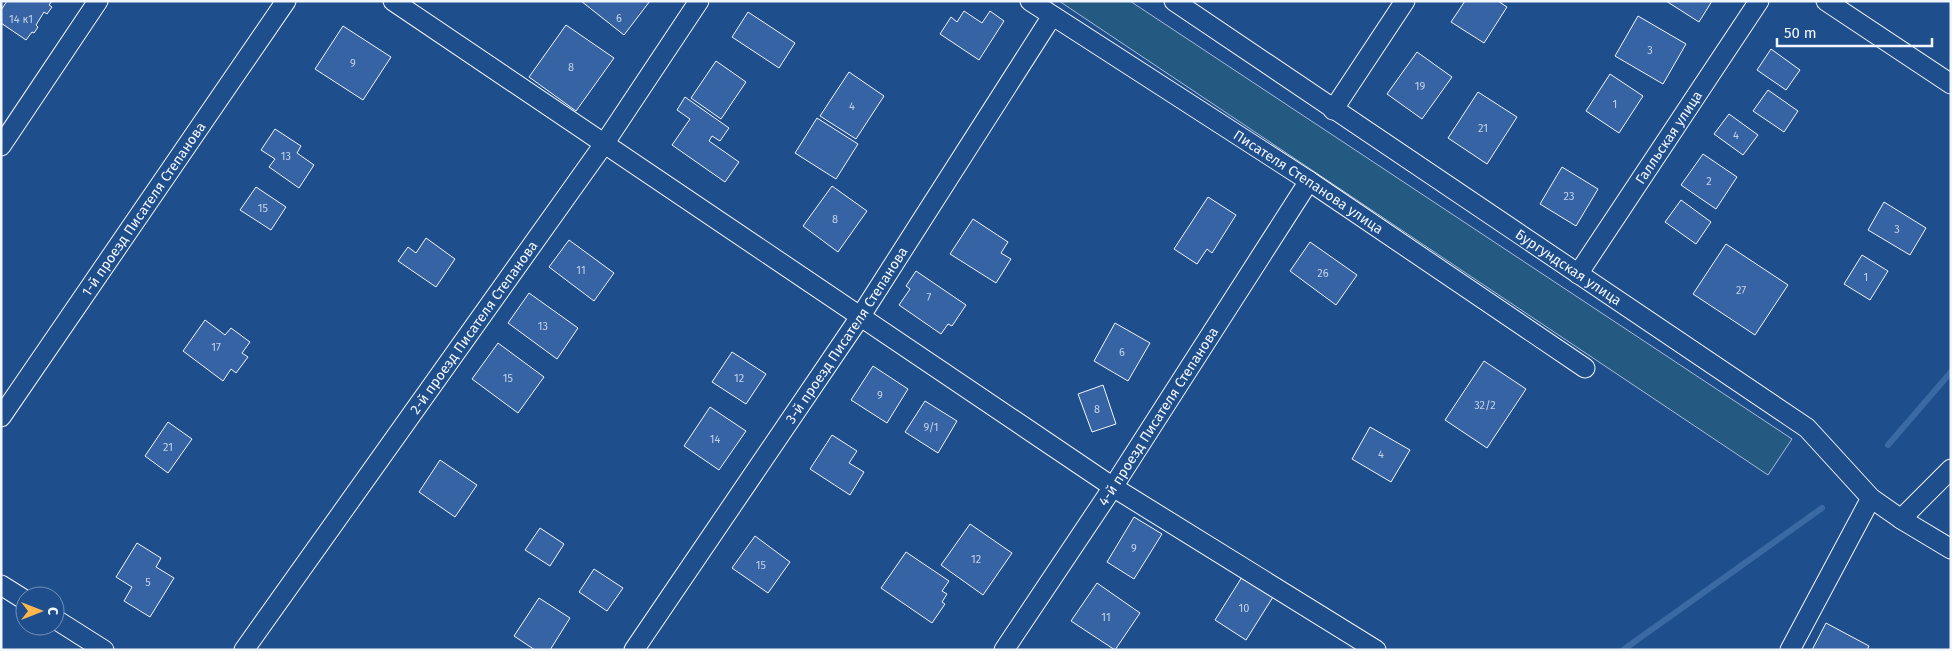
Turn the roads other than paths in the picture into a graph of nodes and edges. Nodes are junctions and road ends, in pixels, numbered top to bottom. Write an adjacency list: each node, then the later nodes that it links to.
1 (98, 1): 14 (street)
2 (286, 1): 19 (street, 1-й проезд Писателя Степанова)
3 (393, 1): 13 (street)
4 (699, 1): 13 (street, 2-й проезд Писателя Степанова)
5 (1030, 1): 10 (street, Писателя Степанова улица)
6 (1174, 1): 12 (street, Бургундская улица)
7 (1406, 1): 12 (street)
8 (1759, 1): 16 (street, Галльская улица)
9 (1826, 1): 11 (street)
10 (1052, 16): 15 (street, Писателя Степанова улица); 17 (street, 3-й проезд Писателя Степанова)
11 (1951, 84)
12 (1333, 110): 16 (street, Бургундская улица)
13 (604, 144): 17 (street); 29 (street, 2-й проезд Писателя Степанова)
14 (1, 146)
15 (1309, 181): 18 (street, Писателя Степанова улица); 21 (street, 4-й проезд Писателя Степанова)
16 (1578, 274): 22 (street, Бургундская улица)
17 (860, 317): 21 (street); 30 (street, 3-й проезд Писателя Степанова)
18 (1585, 368)
19 (1, 417)
20 (1951, 469): 23 (street)
21 (1113, 487): 31 (street, 4-й проезд Писателя Степанова); 32 (street)
22 (1871, 498): 23 (street, Бургундская улица); 33 (street)
23 (1901, 519): 24 (street, Бургундская улица)
24 (1951, 549)
25 (1, 586): 26 (street)
26 (15, 594)
27 (65, 625): 28 (street)
28 (104, 650)
29 (244, 650)
30 (634, 650)
31 (1004, 650)
32 (1376, 650)
33 (1790, 650)

